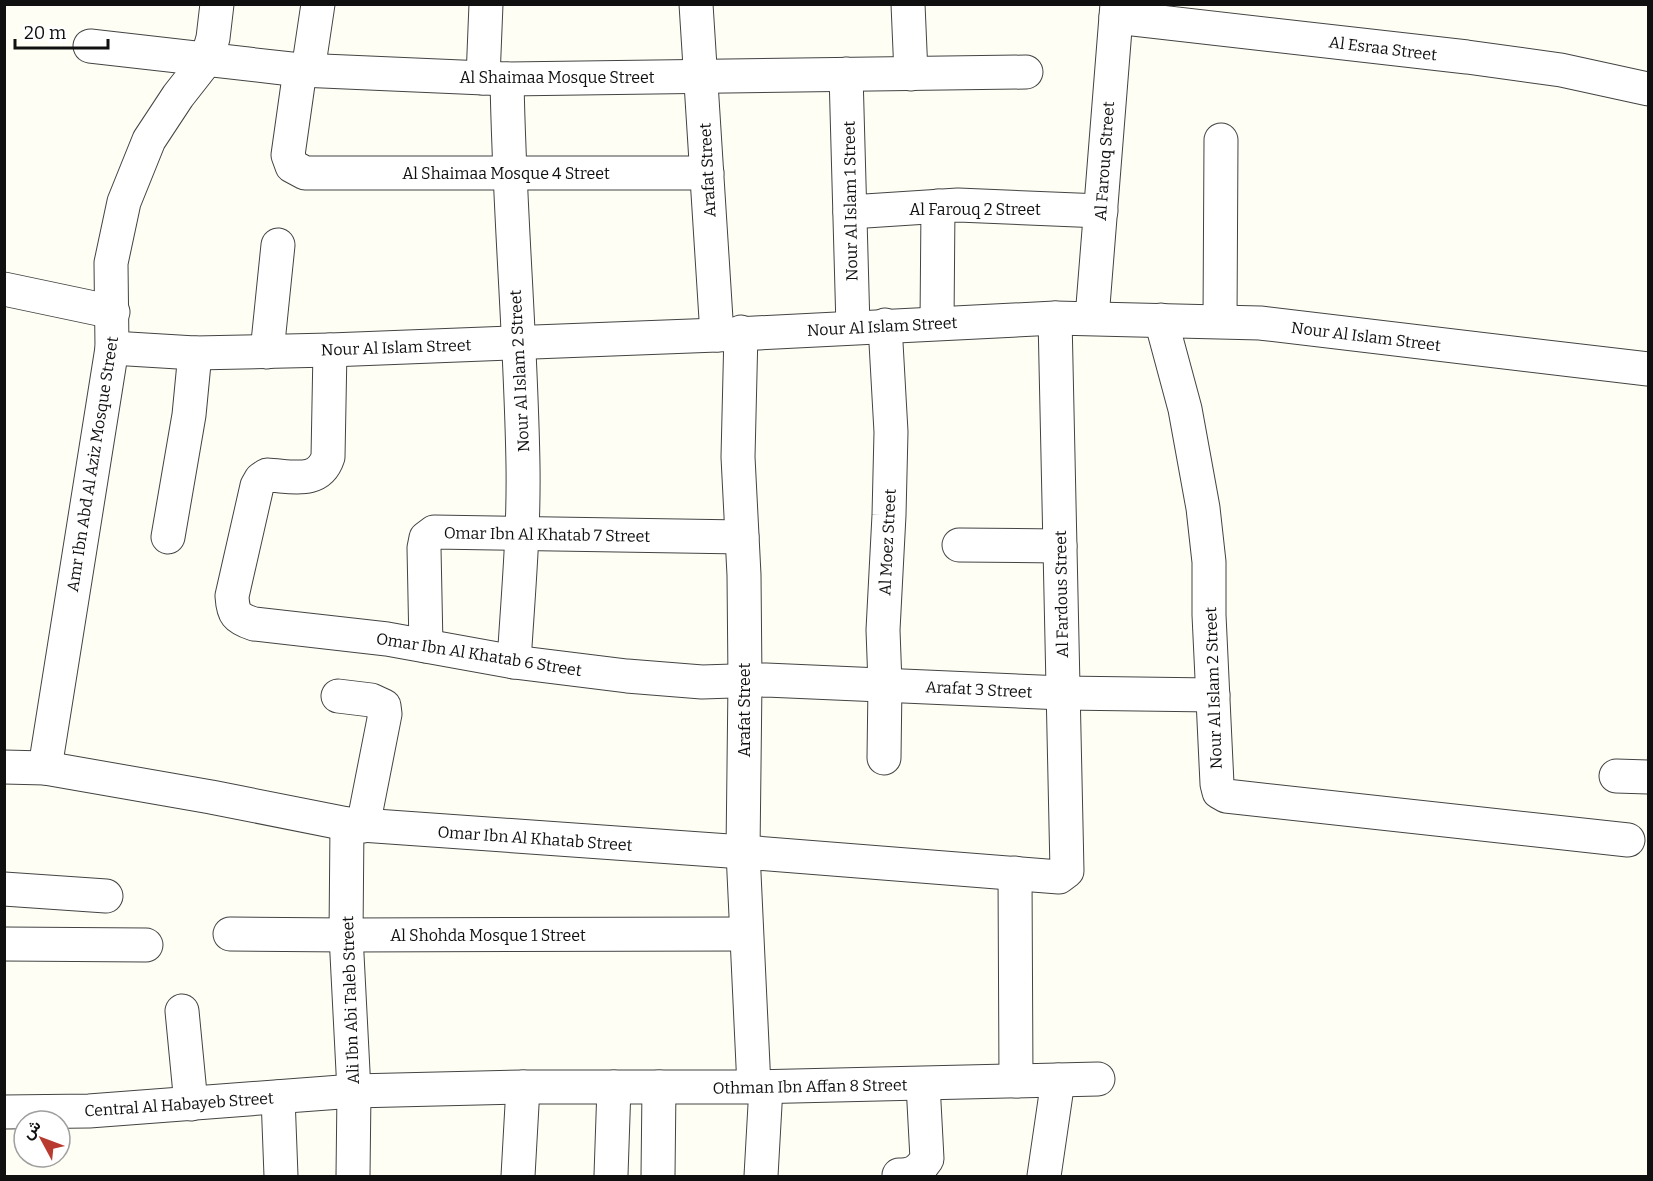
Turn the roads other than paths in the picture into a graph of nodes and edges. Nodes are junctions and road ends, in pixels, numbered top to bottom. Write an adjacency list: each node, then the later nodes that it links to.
1 (217, 4): 8 (street, Amr Ibn Abd Al Aziz Mosque Street)
2 (318, 4): 9 (street)
3 (486, 4): 14 (street, Nour Al Islam 2 Street)
4 (696, 4): 13 (street, Arafat Street)
5 (908, 4): 12 (street)
6 (1116, 11): 15 (street, Al Esraa Street); 20 (street, Al Farouq Street)
7 (90, 46): 8 (street, Al Shaimaa Mosque Street)
8 (207, 60): 9 (street, Al Shaimaa Mosque Street); 24 (street, Amr Ibn Abd Al Aziz Mosque Street)
9 (304, 71): 14 (street, Al Shaimaa Mosque Street); 18 (street, Al Shaimaa Mosque 4 Street)
10 (1026, 72): 12 (street, Al Shaimaa Mosque Street)
11 (846, 74): 12 (street, Al Shaimaa Mosque Street); 13 (street, Al Shaimaa Mosque Street); 21 (street, Nour Al Islam 1 Street)
12 (911, 74)
13 (702, 76): 14 (street, Al Shaimaa Mosque Street); 17 (street, Arafat Street)
14 (495, 79): 18 (street, Nour Al Islam 2 Street)
15 (1648, 89)
16 (1221, 140): 28 (street)
17 (707, 173): 18 (street, Al Shaimaa Mosque 4 Street); 32 (street, Arafat Street)
18 (508, 174): 33 (street, Nour Al Islam 2 Street)
19 (938, 206): 20 (street, Al Farouq 2 Street); 21 (street, Al Farouq 2 Street); 29 (street)
20 (1101, 211): 26 (street, Al Farouq Street)
21 (850, 212): 31 (street, Nour Al Islam 1 Street)
22 (278, 245): 36 (street)
23 (4, 289): 24 (street)
24 (113, 312): 34 (street, Amr Ibn Abd Al Aziz Mosque Street)
25 (1055, 318): 26 (street, Nour Al Islam Street); 29 (street, Nour Al Islam Street); 43 (street, Al Fardous Street)
26 (1092, 318): 27 (street, Nour Al Islam Street)
27 (1161, 320): 28 (street, Nour Al Islam Street); 49 (street, Nour Al Islam 2 Street)
28 (1220, 321): 38 (street, Nour Al Islam Street)
29 (937, 323): 30 (street, Nour Al Islam Street)
30 (885, 326): 31 (street, Nour Al Islam Street); 47 (street, Al Moez Street)
31 (853, 327): 32 (street, Nour Al Islam Street)
32 (729, 333): 33 (street, Nour Al Islam Street); 41 (street, Arafat Street)
33 (519, 342): 35 (street, Nour Al Islam Street); 39 (street, Nour Al Islam 2 Street)
34 (112, 348): 37 (street, Nour Al Islam Street); 52 (street, Amr Ibn Abd Al Aziz Mosque Street)
35 (330, 350): 36 (street, Nour Al Islam Street); 44 (street, Omar Ibn Al Khatab 6 Street)
36 (267, 352): 37 (street, Nour Al Islam Street)
37 (195, 353): 40 (street)
38 (1648, 369)
39 (521, 533): 41 (street, Omar Ibn Al Khatab 7 Street); 44 (street, Omar Ibn Al Khatab 7 Street); 45 (street, Nour Al Islam 2 Street)
40 (168, 537)
41 (742, 537): 46 (street, Arafat Street)
42 (959, 544): 43 (street)
43 (1060, 546): 48 (street, Al Fardous Street)
44 (426, 646): 45 (street, Omar Ibn Al Khatab 6 Street)
45 (514, 662): 46 (street, Omar Ibn Al Khatab 6 Street)
46 (745, 681): 47 (street, Arafat 3 Street); 58 (street, Arafat Street)
47 (885, 684): 48 (street, Arafat 3 Street); 51 (street, Al Moez Street)
48 (1063, 693): 49 (street, Arafat 3 Street); 59 (street, Al Fardous Street)
49 (1213, 695): 57 (street, Nour Al Islam 2 Street)
50 (338, 696): 56 (street, Ali Ibn Abi Taleb Street)
51 (884, 758)
52 (45, 768): 53 (street, Omar Ibn Al Khatab Street); 56 (street, Omar Ibn Al Khatab Street)
53 (5, 775)
54 (1616, 776): 55 (street)
55 (1648, 777)
56 (355, 825): 58 (street, Omar Ibn Al Khatab Street); 65 (street, Ali Ibn Abi Taleb Street)
57 (1628, 840)
58 (743, 852): 60 (street, Omar Ibn Al Khatab Street); 64 (street, Arafat Street)
59 (1067, 871): 60 (street, Omar Ibn Al Khatab Street)
60 (1015, 873): 71 (street)
61 (4, 889): 62 (street)
62 (106, 896)
63 (230, 934): 65 (street, Al Shohda Mosque 1 Street)
64 (746, 934): 65 (street, Al Shohda Mosque 1 Street); 76 (street, Arafat Street)
65 (346, 935): 77 (street, Ali Ibn Abi Taleb Street)
66 (4, 944): 67 (street)
67 (146, 945)
68 (183, 1011): 79 (street)
69 (1098, 1079): 70 (street, Othman Ibn Affan 8 Street)
70 (1058, 1080): 71 (street, Othman Ibn Affan 8 Street); 88 (street)
71 (1016, 1081): 72 (street, Othman Ibn Affan 8 Street)
72 (923, 1084): 76 (street, Othman Ibn Affan 8 Street); 82 (street)
73 (523, 1087): 74 (street, Othman Ibn Affan 8 Street); 77 (street, Othman Ibn Affan 8 Street); 85 (street)
74 (614, 1087): 75 (street, Othman Ibn Affan 8 Street); 81 (street)
75 (660, 1087): 76 (street, Othman Ibn Affan 8 Street); 86 (street)
76 (760, 1087): 87 (street, Arafat Street)
77 (354, 1091): 78 (street, Central Al Habayeb Street); 84 (street, Ali Ibn Abi Taleb Street)
78 (278, 1097): 79 (street, Central Al Habayeb Street); 83 (street)
79 (191, 1104): 80 (street, Central Al Habayeb Street)
80 (4, 1112)
81 (611, 1174)
82 (899, 1175)
83 (281, 1176)
84 (353, 1176)
85 (518, 1176)
86 (658, 1176)
87 (761, 1176)
88 (1044, 1176)

